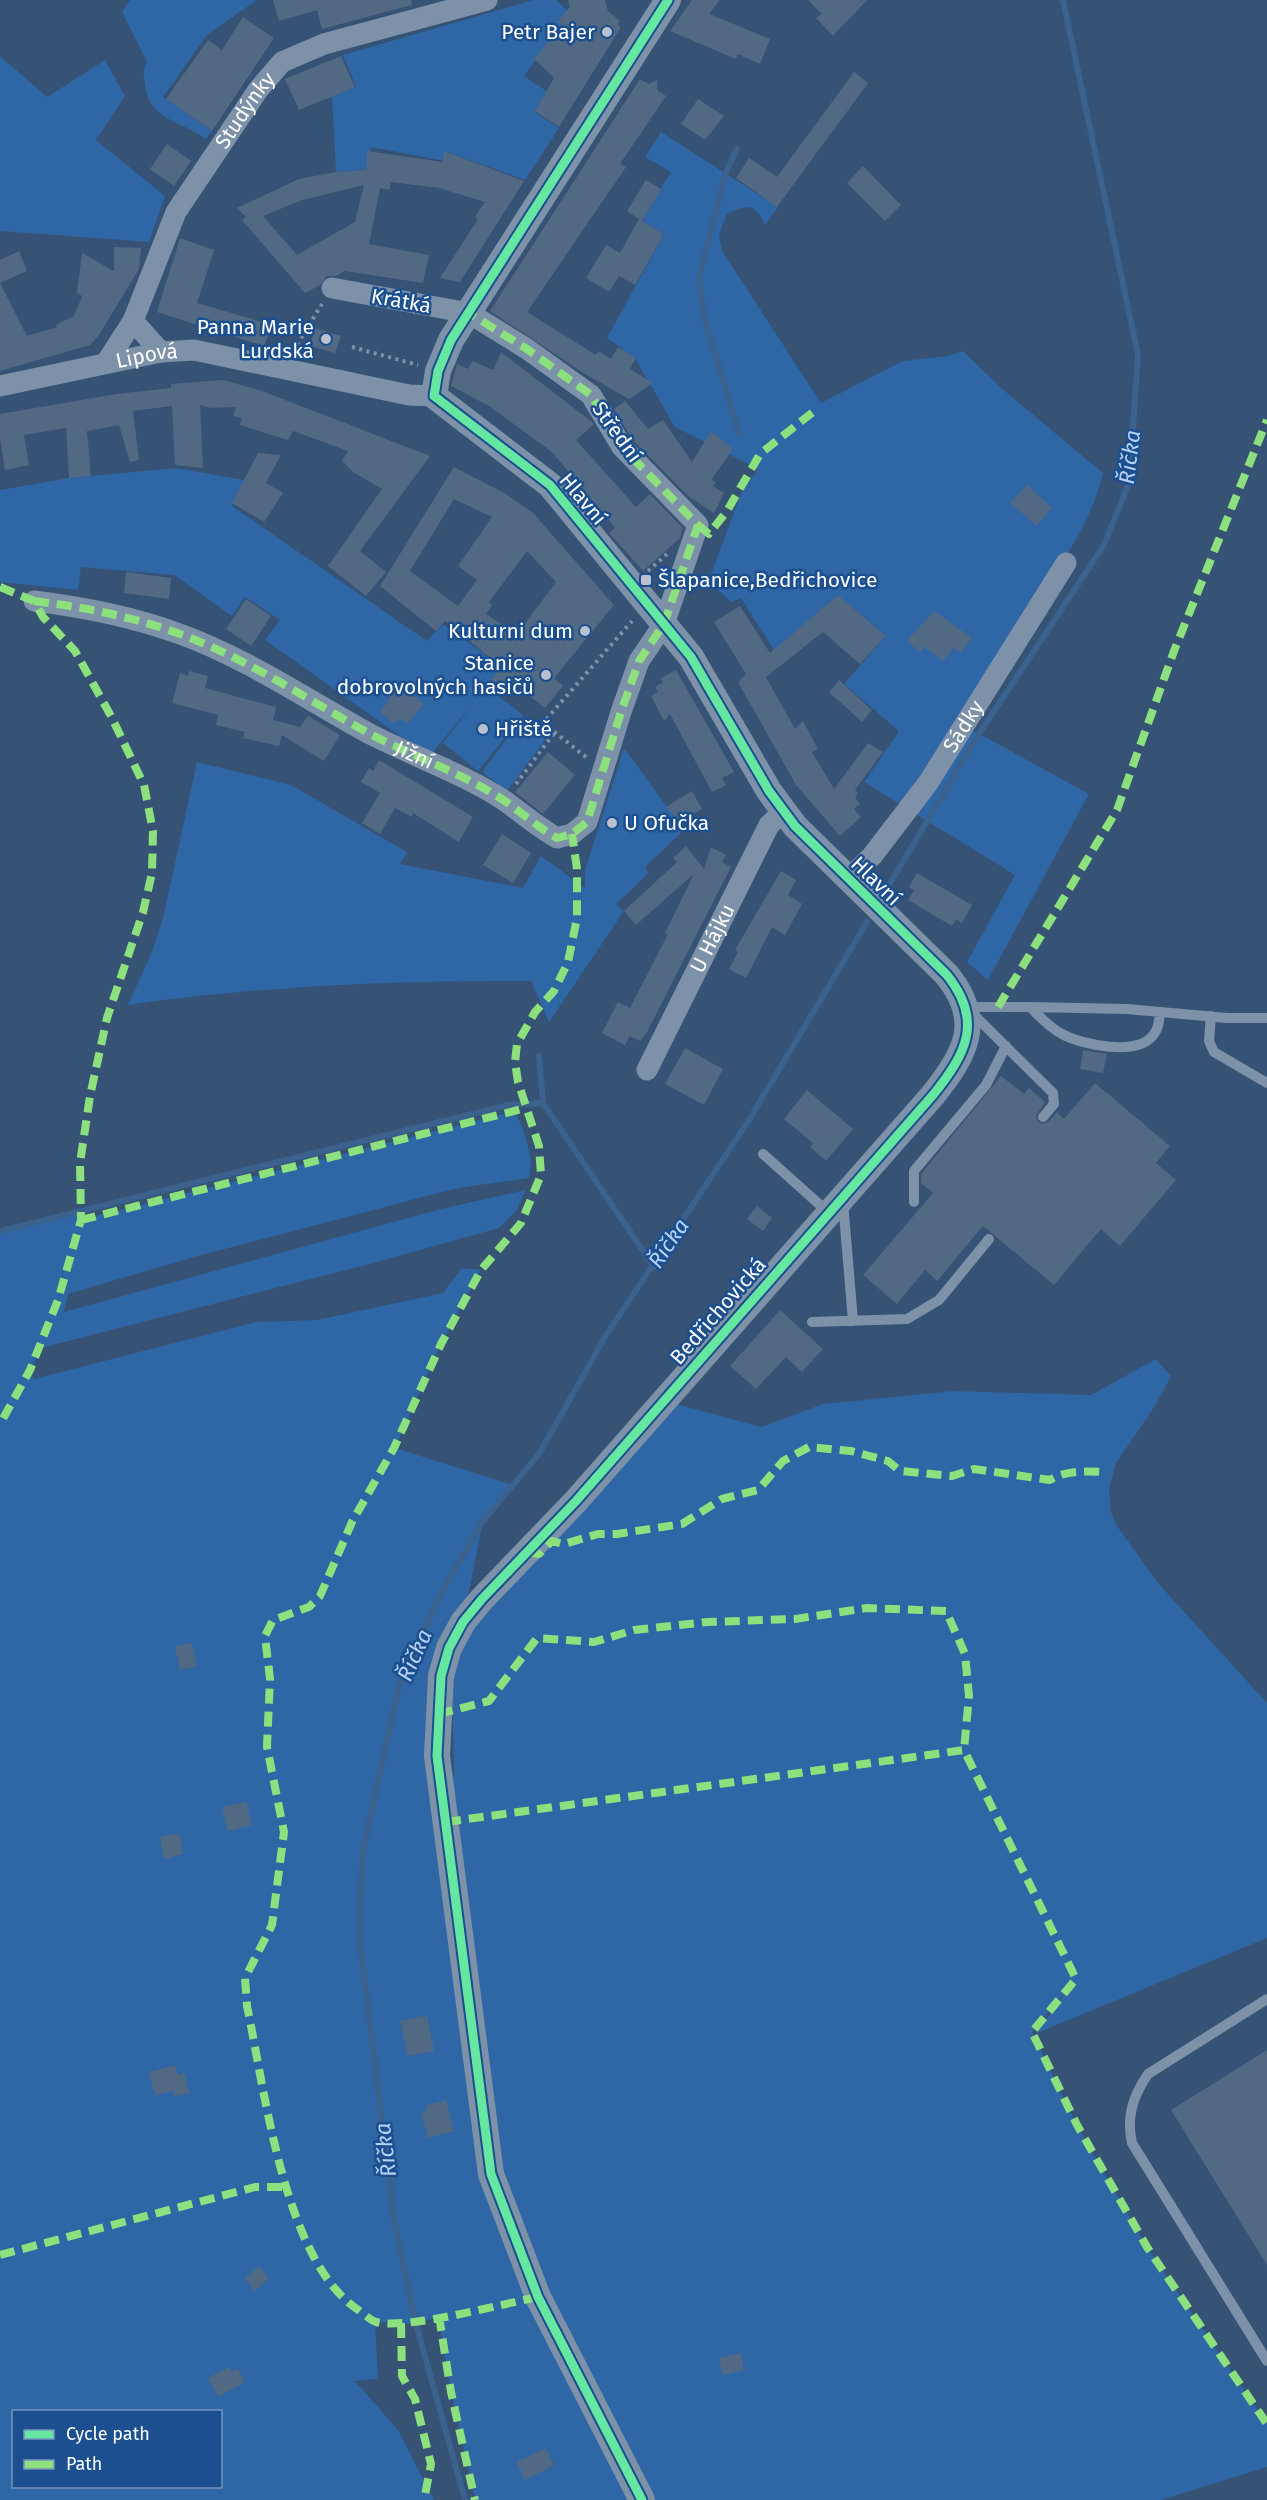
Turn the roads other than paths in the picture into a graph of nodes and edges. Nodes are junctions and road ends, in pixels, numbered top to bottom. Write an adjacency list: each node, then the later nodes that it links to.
1 (487, 0): 5 (street, Studýnky)
2 (668, 0): 4 (street)
3 (332, 288): 4 (street, Krátká)
4 (469, 313): 9 (street); 12 (street, Střední)
5 (133, 321): 6 (street); 7 (street, Studýnky)
6 (160, 352): 7 (street, Lipová); 9 (street, Lipová)
7 (106, 363): 8 (street, Lipová)
8 (0, 386)
9 (434, 396): 12 (street, Hlavní)
10 (1066, 563): 14 (street, Sádky)
11 (34, 601): 12 (street, Jižní)
12 (664, 624): 13 (street, Hlavní)
13 (784, 811): 14 (street, Hlavní); 21 (street, U Hájku)
14 (848, 879): 15 (street, Hlavní)
15 (966, 1007): 16 (lane); 20 (lane); 26 (street, Bedřichovická)
16 (1030, 1007): 17 (lane); 17 (lane)
17 (1160, 1012): 18 (lane)
18 (1211, 1016): 19 (lane); 22 (lane)
19 (1267, 1018)
20 (1006, 1046): 23 (lane); 25 (lane)
21 (647, 1070)
22 (1267, 1083)
23 (1043, 1117)
24 (763, 1154): 26 (lane)
25 (914, 1202)
26 (836, 1206): 28 (lane); 32 (street, Bedřichovická)
27 (989, 1239): 28 (lane)
28 (853, 1321): 29 (lane)
29 (812, 1322)
30 (1267, 1999): 31 (lane)
31 (1267, 2361)
32 (642, 2500)

